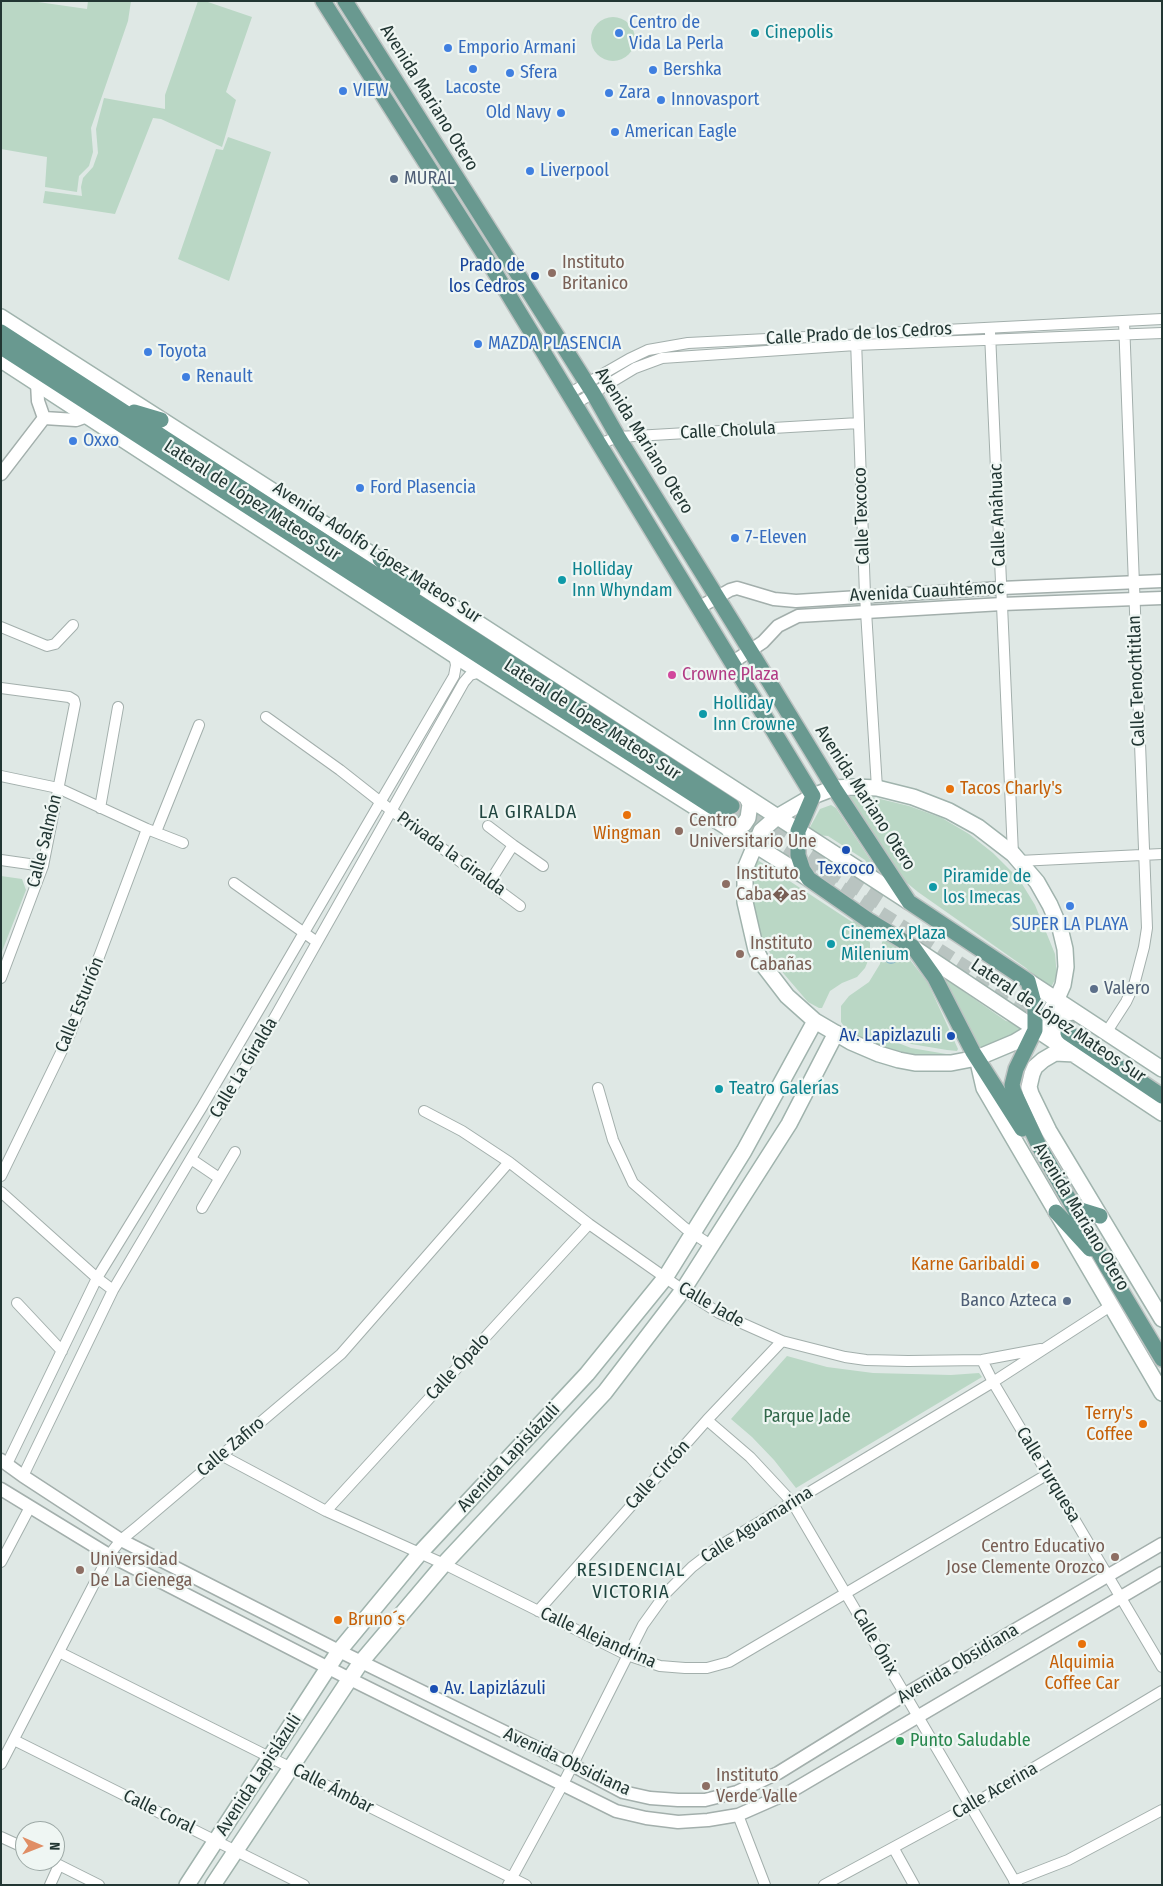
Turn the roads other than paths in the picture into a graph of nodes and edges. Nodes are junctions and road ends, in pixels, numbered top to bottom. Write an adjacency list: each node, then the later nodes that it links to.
1 (322, 1): 17 (main road, Avenida Mariano Otero)
2 (345, 1): 16 (main road, Avenida Mariano Otero)
3 (1, 317): 21 (main road, Lateral de López Mateos Sur)
4 (1162, 319): 5 (street, Calle Prado de los Cedros)
5 (1124, 321): 6 (street, Calle Prado de los Cedros); 10 (street, Calle Tenochtitlan)
6 (990, 327): 9 (street, Calle Prado de los Cedros); 11 (street, Calle Anáhuac)
7 (1, 332): 18 (main road, Avenida Adolfo López Mateos Sur)
8 (1162, 333): 10 (street, Calle Prado de los Cedros)
9 (856, 334): 12 (street, Calle Texcoco); 16 (street, Calle Prado de los Cedros)
10 (1124, 334): 11 (street, Calle Prado de los Cedros); 30 (street, Calle Tenochtitlan)
11 (991, 338): 12 (street, Calle Prado de los Cedros); 31 (street, Calle Anáhuac)
12 (856, 345): 16 (street, Calle Prado de los Cedros); 22 (street, Calle Texcoco)
13 (1, 348): 27 (main road, Avenida Adolfo López Mateos Sur)
14 (1, 360): 15 (main road, Lateral de López Mateos Sur)
15 (37, 383): 19 (main road, Lateral de López Mateos Sur); 20 (street)
16 (589, 388): 17 (street, Calle Prado de los Cedros); 23 (main road, Avenida Mariano Otero)
17 (571, 399): 24 (main road, Avenida Mariano Otero)
18 (118, 408): 21 (main road); 39 (main road, Avenida Adolfo López Mateos Sur)
19 (87, 416): 20 (street); 26 (main road, Lateral de López Mateos Sur)
20 (44, 418): 25 (street)
21 (161, 420): 28 (main road, Lateral de López Mateos Sur)
22 (859, 423): 23 (street, Calle Cholula); 32 (street, Calle Texcoco)
23 (618, 437): 24 (street, Calle Cholula); 33 (main road, Avenida Mariano Otero)
24 (599, 444): 37 (main road, Avenida Mariano Otero)
25 (1, 474)
26 (232, 510): 27 (main road); 43 (main road, Lateral de López Mateos Sur)
27 (292, 535): 59 (main road, Avenida Adolfo López Mateos Sur)
28 (380, 559): 39 (main road); 55 (main road, Lateral de López Mateos Sur)
29 (1162, 581): 30 (street, Avenida Cuauhtémoc)
30 (1134, 582): 31 (street, Avenida Cuauhtémoc); 35 (street, Calle Tenochtitlan)
31 (1001, 588): 32 (street, Avenida Cuauhtémoc); 36 (street, Calle Anáhuac)
32 (864, 595): 33 (street, Avenida Cuauhtémoc); 38 (street, Calle Texcoco)
33 (717, 597): 37 (street, Avenida Cuauhtémoc); 42 (main road, Avenida Mariano Otero)
34 (1162, 598): 35 (street, Avenida Cuauhtémoc)
35 (1134, 600): 36 (street, Avenida Cuauhtémoc); 68 (street, Calle Tenochtitlan)
36 (1002, 604): 38 (street, Avenida Cuauhtémoc); 69 (street, Calle Anáhuac)
37 (700, 608): 44 (main road, Avenida Mariano Otero)
38 (866, 611): 42 (street, Avenida Cuauhtémoc); 53 (street, Calle Texcoco)
39 (437, 615): 59 (main road, Avenida Adolfo López Mateos Sur)
40 (72, 625): 41 (street)
41 (1, 628)
42 (752, 652): 44 (street, Avenida Cuauhtémoc); 52 (main road, Avenida Mariano Otero)
43 (454, 655): 45 (main road, Lateral de López Mateos Sur); 56 (street, Calle La Giralda)
44 (733, 662): 54 (main road, Avenida Mariano Otero)
45 (481, 672): 58 (street, Calle La Giralda); 59 (main road, Lateral de López Mateos Sur)
46 (1, 688): 51 (street, Calle Salmón)
47 (118, 707): 57 (street)
48 (266, 717): 56 (street, Privada la Giralda)
49 (199, 725): 62 (street, Calle Esturión)
50 (1, 776): 51 (street)
51 (58, 788): 57 (street); 72 (street, Calle Salmón)
52 (834, 788): 53 (main road); 54 (main road); 78 (main road, Avenida Mariano Otero)
53 (878, 788): 69 (main road)
54 (813, 796): 60 (main road); 63 (main road)
55 (747, 798): 59 (main road); 60 (main road, Lateral de López Mateos Sur)
56 (381, 802): 58 (street, Privada la Giralda); 80 (street, Calle La Giralda)
57 (100, 808): 62 (street)
58 (392, 811): 77 (street, Privada la Giralda); 81 (street, Calle La Giralda)
59 (729, 817): 66 (main road, Lateral de López Mateos Sur)
60 (777, 817): 63 (main road, Lateral de López Mateos Sur); 66 (main road)
61 (488, 826): 65 (street)
62 (152, 830): 64 (street); 105 (street, Calle Esturión)
63 (798, 831): 74 (main road); 78 (main road, Lateral de López Mateos Sur)
64 (183, 843)
65 (514, 845): 73 (street); 77 (street)
66 (754, 845): 74 (main road, Lateral de López Mateos Sur); 86 (main road)
67 (1162, 854): 68 (street)
68 (1144, 855): 71 (street); 89 (street, Calle Tenochtitlan)
69 (1016, 857): 71 (street); 75 (main road)
70 (1, 860): 72 (street)
71 (1042, 860): 75 (street)
72 (42, 866): 83 (street, Calle Salmón)
73 (543, 866)
74 (809, 879): 82 (main road, Lateral de López Mateos Sur)
75 (1037, 882): 85 (main road)
76 (234, 883): 80 (street)
77 (489, 883): 79 (street, Privada la Giralda)
78 (909, 902): 84 (main road, Lateral de López Mateos Sur)
79 (520, 906)
80 (305, 931): 81 (street); 116 (street, Calle La Giralda)
81 (317, 942): 103 (street, Calle La Giralda)
82 (913, 947): 88 (main road, Lateral de López Mateos Sur); 92 (main road, Avenida Mariano Otero)
83 (1, 978)
84 (1028, 981): 85 (main road, Lateral de López Mateos Sur); 88 (main road, Avenida Mariano Otero)
85 (1056, 1001): 87 (main road, Lateral de López Mateos Sur); 88 (main road)
86 (812, 1028): 90 (main road); 113 (main road, Avenida Lapislázuli)
87 (1068, 1028): 88 (main road, Lateral de López Mateos Sur); 89 (main road, Lateral de López Mateos Sur); 91 (main road, Lateral de López Mateos Sur); 94 (main road); 96 (main road)
88 (1035, 1030): 92 (main road); 97 (main road, Avenida Mariano Otero)
89 (1106, 1033): 93 (main road, Lateral de López Mateos Sur)
90 (833, 1040): 92 (main road); 114 (main road, Avenida Lapislázuli)
91 (1075, 1054): 99 (main road, Lateral de López Mateos Sur); 100 (main road)
92 (977, 1058): 101 (main road, Avenida Mariano Otero); 110 (main road, Avenida Mariano Otero)
93 (1162, 1069)
94 (1162, 1084)
95 (598, 1088): 113 (street)
96 (1162, 1096)
97 (1018, 1102): 100 (main road); 101 (main road, Avenida Mariano Otero)
98 (424, 1110): 104 (street, Calle Jade)
99 (1162, 1113)
100 (1049, 1131): 111 (main road, Avenida Mariano Otero)
101 (1039, 1146): 109 (main road, Avenida Mariano Otero)
102 (235, 1152): 106 (street)
103 (191, 1159): 106 (street); 118 (street, Calle La Giralda)
104 (509, 1162): 112 (street, Calle Jade); 131 (street, Calle Zafiro)
105 (1, 1176)
106 (219, 1178): 108 (street)
107 (1, 1192): 116 (street)
108 (202, 1208)
109 (1074, 1208): 111 (main road); 115 (main road, Avenida Mariano Otero)
110 (1056, 1212): 115 (main road); 121 (main road, Avenida Mariano Otero)
111 (1100, 1216): 122 (main road, Avenida Mariano Otero)
112 (590, 1224): 117 (street, Calle Jade); 138 (street, Calle Ópalo)
113 (693, 1233): 114 (street); 117 (main road, Avenida Lapislázuli)
114 (712, 1246): 119 (main road, Avenida Lapislázuli)
115 (1107, 1267): 126 (main road, Avenida Mariano Otero)
116 (97, 1278): 118 (street); 125 (street, Calle La Giralda)
117 (665, 1278): 119 (street, Calle Jade); 141 (main road, Avenida Lapislázuli)
118 (113, 1290): 134 (street, Calle La Giralda)
119 (683, 1290): 123 (street, Calle Jade); 144 (main road, Avenida Lapislázuli)
120 (17, 1303): 125 (street)
121 (1112, 1305): 124 (street, Calle Aguamarina); 129 (main road, Avenida Mariano Otero)
122 (1162, 1319)
123 (782, 1341): 127 (street, Calle Jade); 130 (street, Calle Circón)
124 (1047, 1348): 127 (street, Calle Jade); 128 (street, Calle Aguamarina)
125 (62, 1351): 132 (street, Calle La Giralda)
126 (1162, 1359)
127 (982, 1360): 128 (street, Calle Turquesa)
128 (994, 1382): 133 (street, Calle Turquesa); 136 (street, Calle Aguamarina)
129 (1162, 1393)
130 (707, 1420): 136 (street, Calle Ónix); 149 (street, Calle Circón)
131 (221, 1455): 138 (street, Calle Alejandrina); 139 (street, Calle Zafiro)
132 (4, 1462): 134 (street, Avenida Obsidiana)
133 (1048, 1474): 146 (street, Calle Turquesa); 147 (street, Calle Alejandrina)
134 (23, 1476): 139 (street, Avenida Obsidiana)
135 (1, 1489): 137 (street, Avenida Obsidiana)
136 (792, 1502): 147 (street, Calle Ónix); 152 (street, Calle Aguamarina)
137 (30, 1508): 142 (street, Avenida Obsidiana); 143 (street)
138 (326, 1511): 141 (street, Calle Alejandrina)
139 (122, 1540): 142 (street, Calle Zafiro); 150 (street, Avenida Obsidiana)
140 (1162, 1544): 146 (street, Avenida Obsidiana)
141 (420, 1553): 144 (street, Calle Alejandrina); 150 (main road, Avenida Lapislázuli)
142 (109, 1555): 151 (street, Calle Zafiro); 155 (street, Avenida Obsidiana)
143 (1, 1562)
144 (444, 1564): 149 (street, Calle Alejandrina); 153 (main road, Avenida Lapislázuli)
145 (1162, 1573): 148 (street, Avenida Obsidiana)
146 (1108, 1575): 148 (street, Calle Turquesa); 158 (street, Avenida Obsidiana)
147 (847, 1594): 152 (street, Calle Alejandrina); 158 (street, Calle Ónix)
148 (1121, 1597): 154 (street, Calle Turquesa); 159 (street, Avenida Obsidiana)
149 (538, 1611): 152 (street, Calle Alejandrina)
150 (339, 1651): 153 (street, Avenida Obsidiana); 155 (main road, Avenida Lapislázuli)
151 (59, 1652): 160 (street, Calle Zafiro); 161 (street, Calle Ámbar)
152 (627, 1654): 163 (street, Calle Aguamarina)
153 (361, 1662): 156 (main road, Avenida Lapislázuli); 163 (street, Avenida Obsidiana)
154 (1162, 1667)
155 (329, 1668): 156 (street, Avenida Obsidiana); 161 (main road, Avenida Lapislázuli)
156 (350, 1679): 164 (main road, Avenida Lapislázuli); 165 (street, Avenida Obsidiana)
157 (1162, 1692): 166 (street, Calle Acerina)
158 (904, 1695): 159 (street, Calle Ónix); 163 (street, Avenida Obsidiana)
159 (917, 1718): 166 (street, Calle Ónix); 168 (street, Avenida Obsidiana)
160 (14, 1740): 162 (street, Calle Zafiro); 170 (street, Calle Coral)
161 (270, 1758): 164 (street, Calle Ámbar); 170 (main road, Avenida Lapislázuli)
162 (1, 1764)
163 (572, 1766): 165 (street, Calle Aguamarina)
164 (291, 1768): 173 (main road, Avenida Lapislázuli); 176 (street, Calle Ámbar)
165 (563, 1784): 168 (street, Avenida Obsidiana); 176 (street, Calle Aguamarina)
166 (970, 1806): 172 (street, Calle Acerina); 177 (street, Calle Ónix)
167 (1162, 1810): 177 (street)
168 (738, 1816): 184 (street)
169 (1, 1837): 171 (street)
170 (216, 1841): 173 (street, Calle Coral); 180 (main road, Avenida Lapislázuli)
171 (15, 1843)
172 (894, 1849): 185 (street, Calle Acerina); 186 (street)
173 (236, 1850): 181 (main road, Avenida Lapislázuli); 182 (street, Calle Coral)
174 (65, 1868): 179 (street)
175 (53, 1871): 178 (street)
176 (510, 1882): 183 (street, Calle Ámbar)
177 (1016, 1883)
178 (50, 1885)
179 (99, 1885)
180 (187, 1885)
181 (213, 1885)
182 (304, 1885)
183 (526, 1885)
184 (765, 1885)
185 (824, 1885)
186 (914, 1885)

